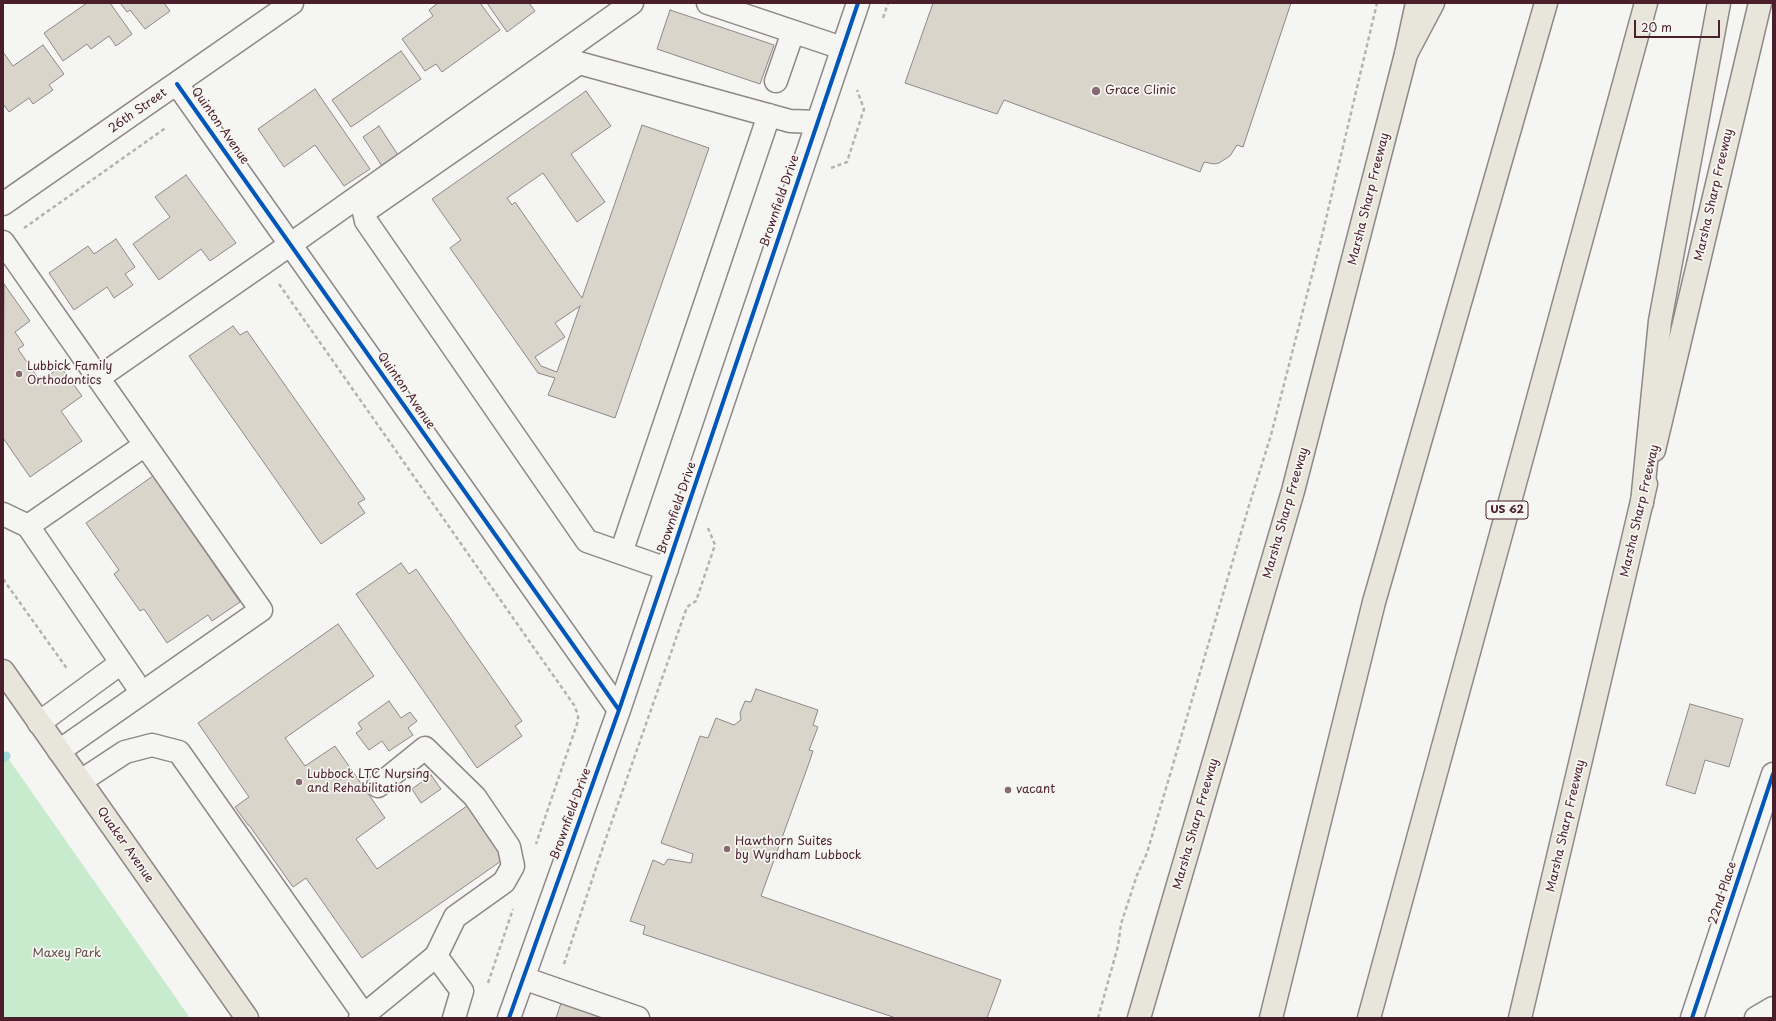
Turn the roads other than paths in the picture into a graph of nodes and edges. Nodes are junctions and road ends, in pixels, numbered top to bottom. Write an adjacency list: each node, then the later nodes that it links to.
1 (292, 3): 15 (street, 26th Street)
2 (632, 3): 20 (street)
3 (708, 3): 11 (street)
4 (858, 3): 12 (street, Brownfield Drive)
5 (1416, 3): 13 (main road, Marsha Sharp Freeway)
6 (1433, 3): 13 (main road)
7 (1546, 3): 46 (main road)
8 (1646, 3): 47 (main road, US 62)
9 (1719, 3): 23 (main road)
10 (1760, 3): 23 (main road, Marsha Sharp Freeway)
11 (793, 32): 12 (street); 14 (street)
12 (842, 48): 17 (street, Brownfield Drive)
13 (1406, 54): 45 (main road, Marsha Sharp Freeway)
14 (776, 81)
15 (178, 84): 18 (street, 26th Street); 20 (street, Quinton Avenue)
16 (769, 115): 17 (street); 26 (street); 26 (street)
17 (818, 122): 27 (street, Brownfield Drive)
18 (3, 204)
19 (3, 242): 21 (street)
20 (291, 244): 21 (street); 31 (street, Quinton Avenue)
21 (98, 378): 22 (street)
22 (145, 445): 25 (street); 30 (street)
23 (1642, 503): 48 (main road, Marsha Sharp Freeway)
24 (3, 514): 25 (street)
25 (28, 526): 28 (street)
26 (621, 553): 27 (street)
27 (667, 569): 31 (street, Brownfield Drive)
28 (121, 663): 30 (street); 32 (street)
29 (3, 672): 32 (main road, Quaker Avenue)
30 (142, 694): 33 (street)
31 (619, 710): 38 (street, Brownfield Drive)
32 (39, 723): 33 (main road, Quaker Avenue)
33 (59, 751): 35 (main road, Quaker Avenue)
34 (1773, 774): 49 (street, 22nd Place)
35 (81, 781): 40 (street); 41 (main road, Quaker Avenue)
36 (378, 786): 37 (street)
37 (436, 956): 40 (street); 42 (street)
38 (523, 978): 43 (street, Brownfield Drive); 44 (street)
39 (1773, 1008): 50 (street)
40 (363, 1017)
41 (247, 1018)
42 (454, 1018)
43 (509, 1018)
44 (638, 1018)
45 (1139, 1018)
46 (1270, 1018)
47 (1369, 1018)
48 (1520, 1018)
49 (1692, 1018)
50 (1756, 1018)

